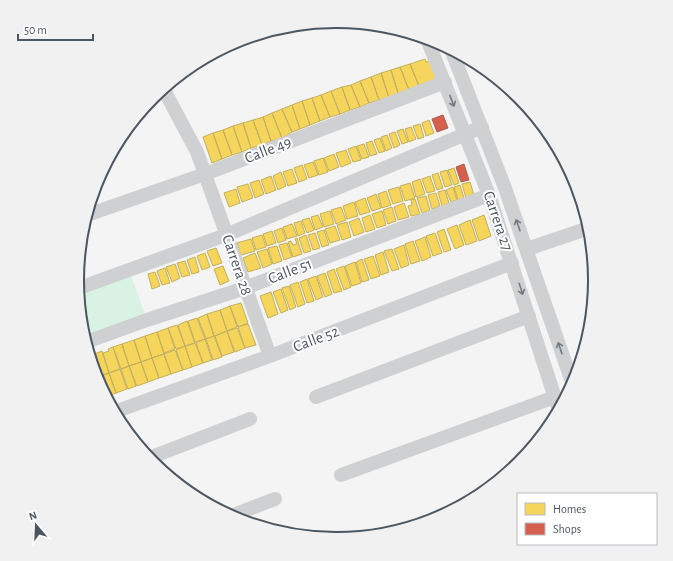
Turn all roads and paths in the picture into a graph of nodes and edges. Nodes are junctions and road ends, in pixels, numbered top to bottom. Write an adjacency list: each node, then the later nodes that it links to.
1 (430, 46): 3 (street, Carrera 27)
2 (454, 57): 5 (street, Carrera 27)
3 (445, 82): 6 (street, Carrera 27, one-way to 6); 7 (street, Calle 49)
4 (163, 97): 7 (street, Carrera 28)
5 (482, 126): 6 (street); 12 (street, Carrera 27, one-way to 5)
6 (464, 133): 8 (street, Carrera 27); 11 (street)
7 (205, 174): 9 (street, Calle 49); 11 (street, Carrera 28)
8 (489, 195): 13 (street, Carrera 27); 15 (street, Calle 51)
9 (94, 213)
10 (584, 230): 12 (street)
11 (226, 235): 14 (street); 15 (street, Carrera 28)
12 (527, 249): 19 (street, Carrera 27, one-way to 12)
13 (512, 263): 16 (street, Carrera 27, one-way to 16); 18 (street, Calle 52)
14 (84, 286)
15 (245, 288): 17 (street, Calle 51); 18 (street, Carrera 28)
16 (529, 316): 20 (street); 21 (street, Carrera 27)
17 (92, 340)
18 (270, 356): 22 (street, Calle 52)
19 (570, 377)
20 (316, 397)
21 (557, 402): 25 (street)
22 (120, 410)
23 (250, 419): 24 (street)
24 (155, 456)
25 (341, 475)
26 (275, 499): 27 (street)
27 (238, 513)

